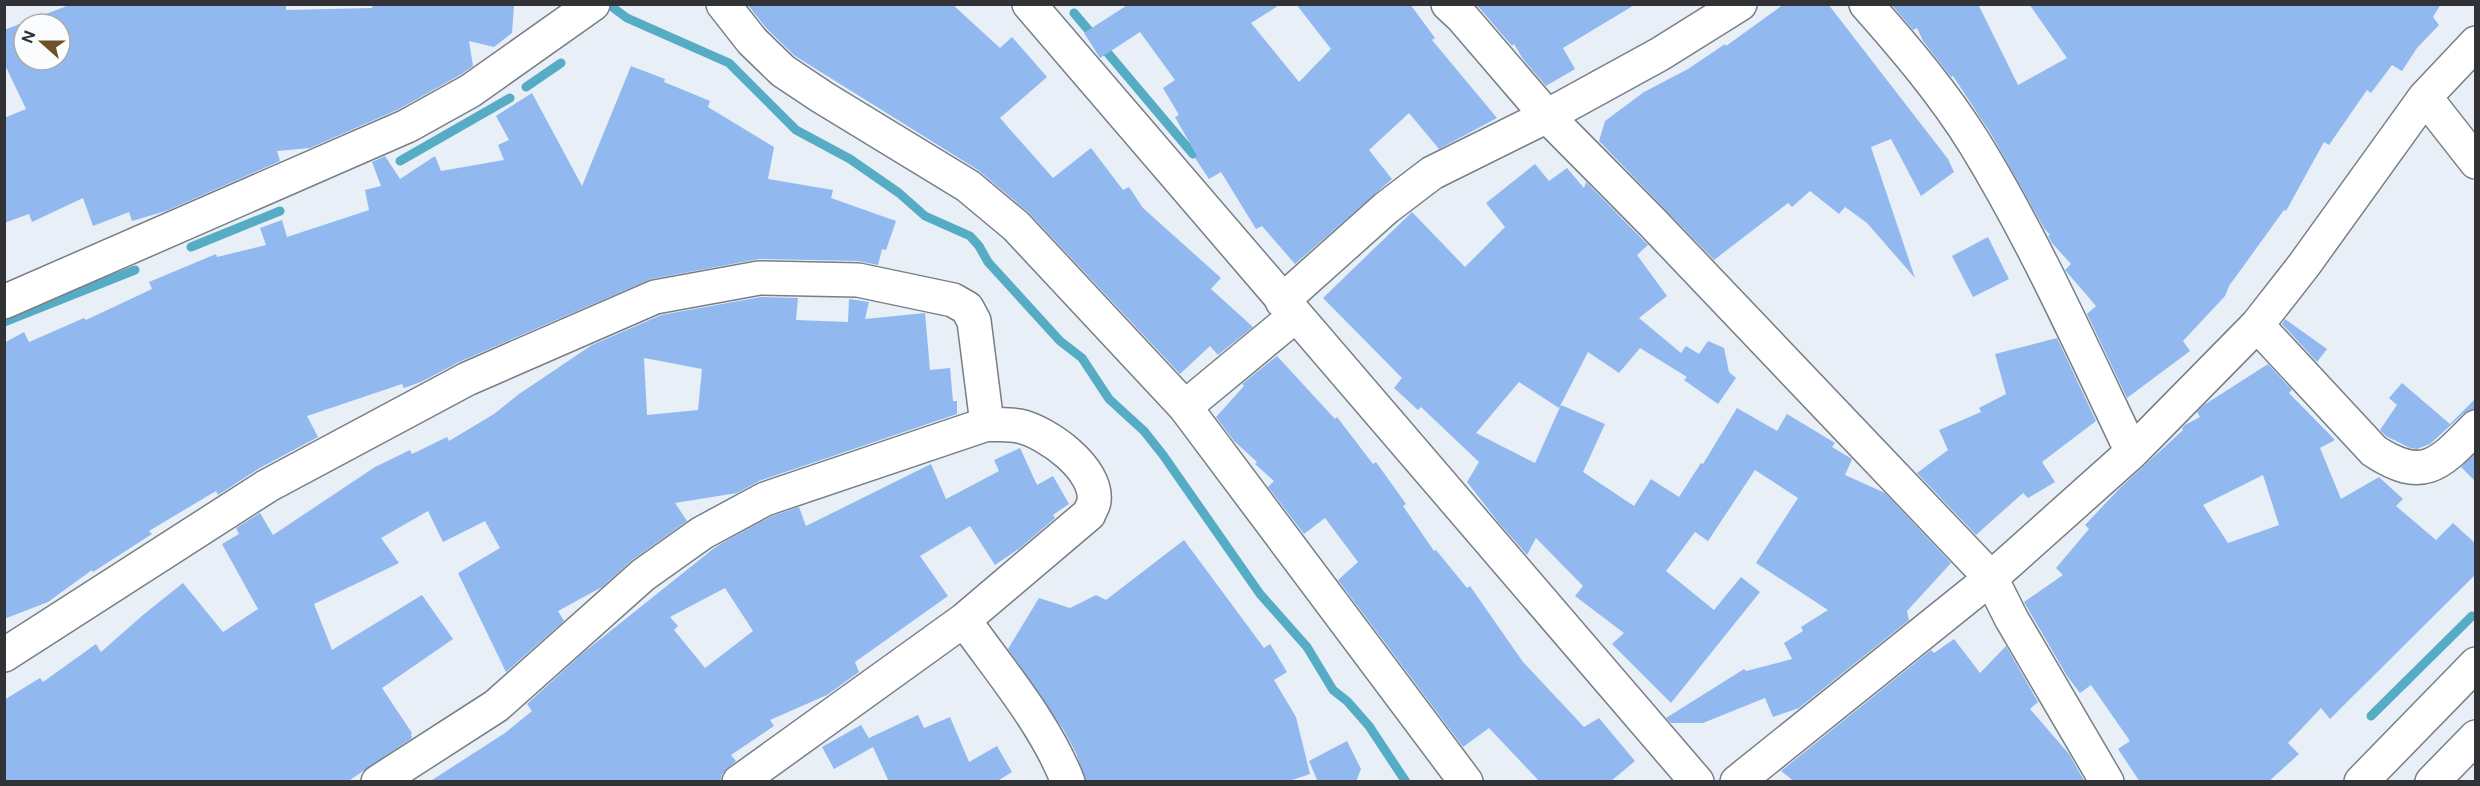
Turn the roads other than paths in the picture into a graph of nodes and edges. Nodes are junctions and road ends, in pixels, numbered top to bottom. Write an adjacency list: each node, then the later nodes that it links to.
1 (723, 4): 14 (street)
2 (1029, 4): 12 (street)
3 (1448, 4): 9 (street)
4 (1740, 4): 9 (street)
5 (1866, 4): 17 (street)
6 (582, 13): 11 (street)
7 (2475, 43): 8 (street)
8 (2425, 97): 10 (street); 13 (street)
9 (1547, 116): 12 (street); 18 (street)
10 (2475, 162)
11 (4, 302)
12 (1288, 309): 14 (street); 27 (street)
13 (2257, 325): 16 (street); 17 (street)
14 (1185, 407): 26 (street)
15 (987, 424): 19 (street); 20 (street); 23 (street)
16 (2475, 428)
17 (2132, 452): 18 (street)
18 (1991, 578): 28 (street); 29 (street)
19 (964, 620): 24 (street); 25 (street)
20 (4, 655)
21 (2475, 664): 30 (street)
22 (2475, 737): 31 (street)
23 (378, 782)
24 (739, 782)
25 (1068, 782)
26 (1466, 782)
27 (1696, 782)
28 (1737, 782)
29 (2107, 782)
30 (2361, 782)
31 (2432, 782)

